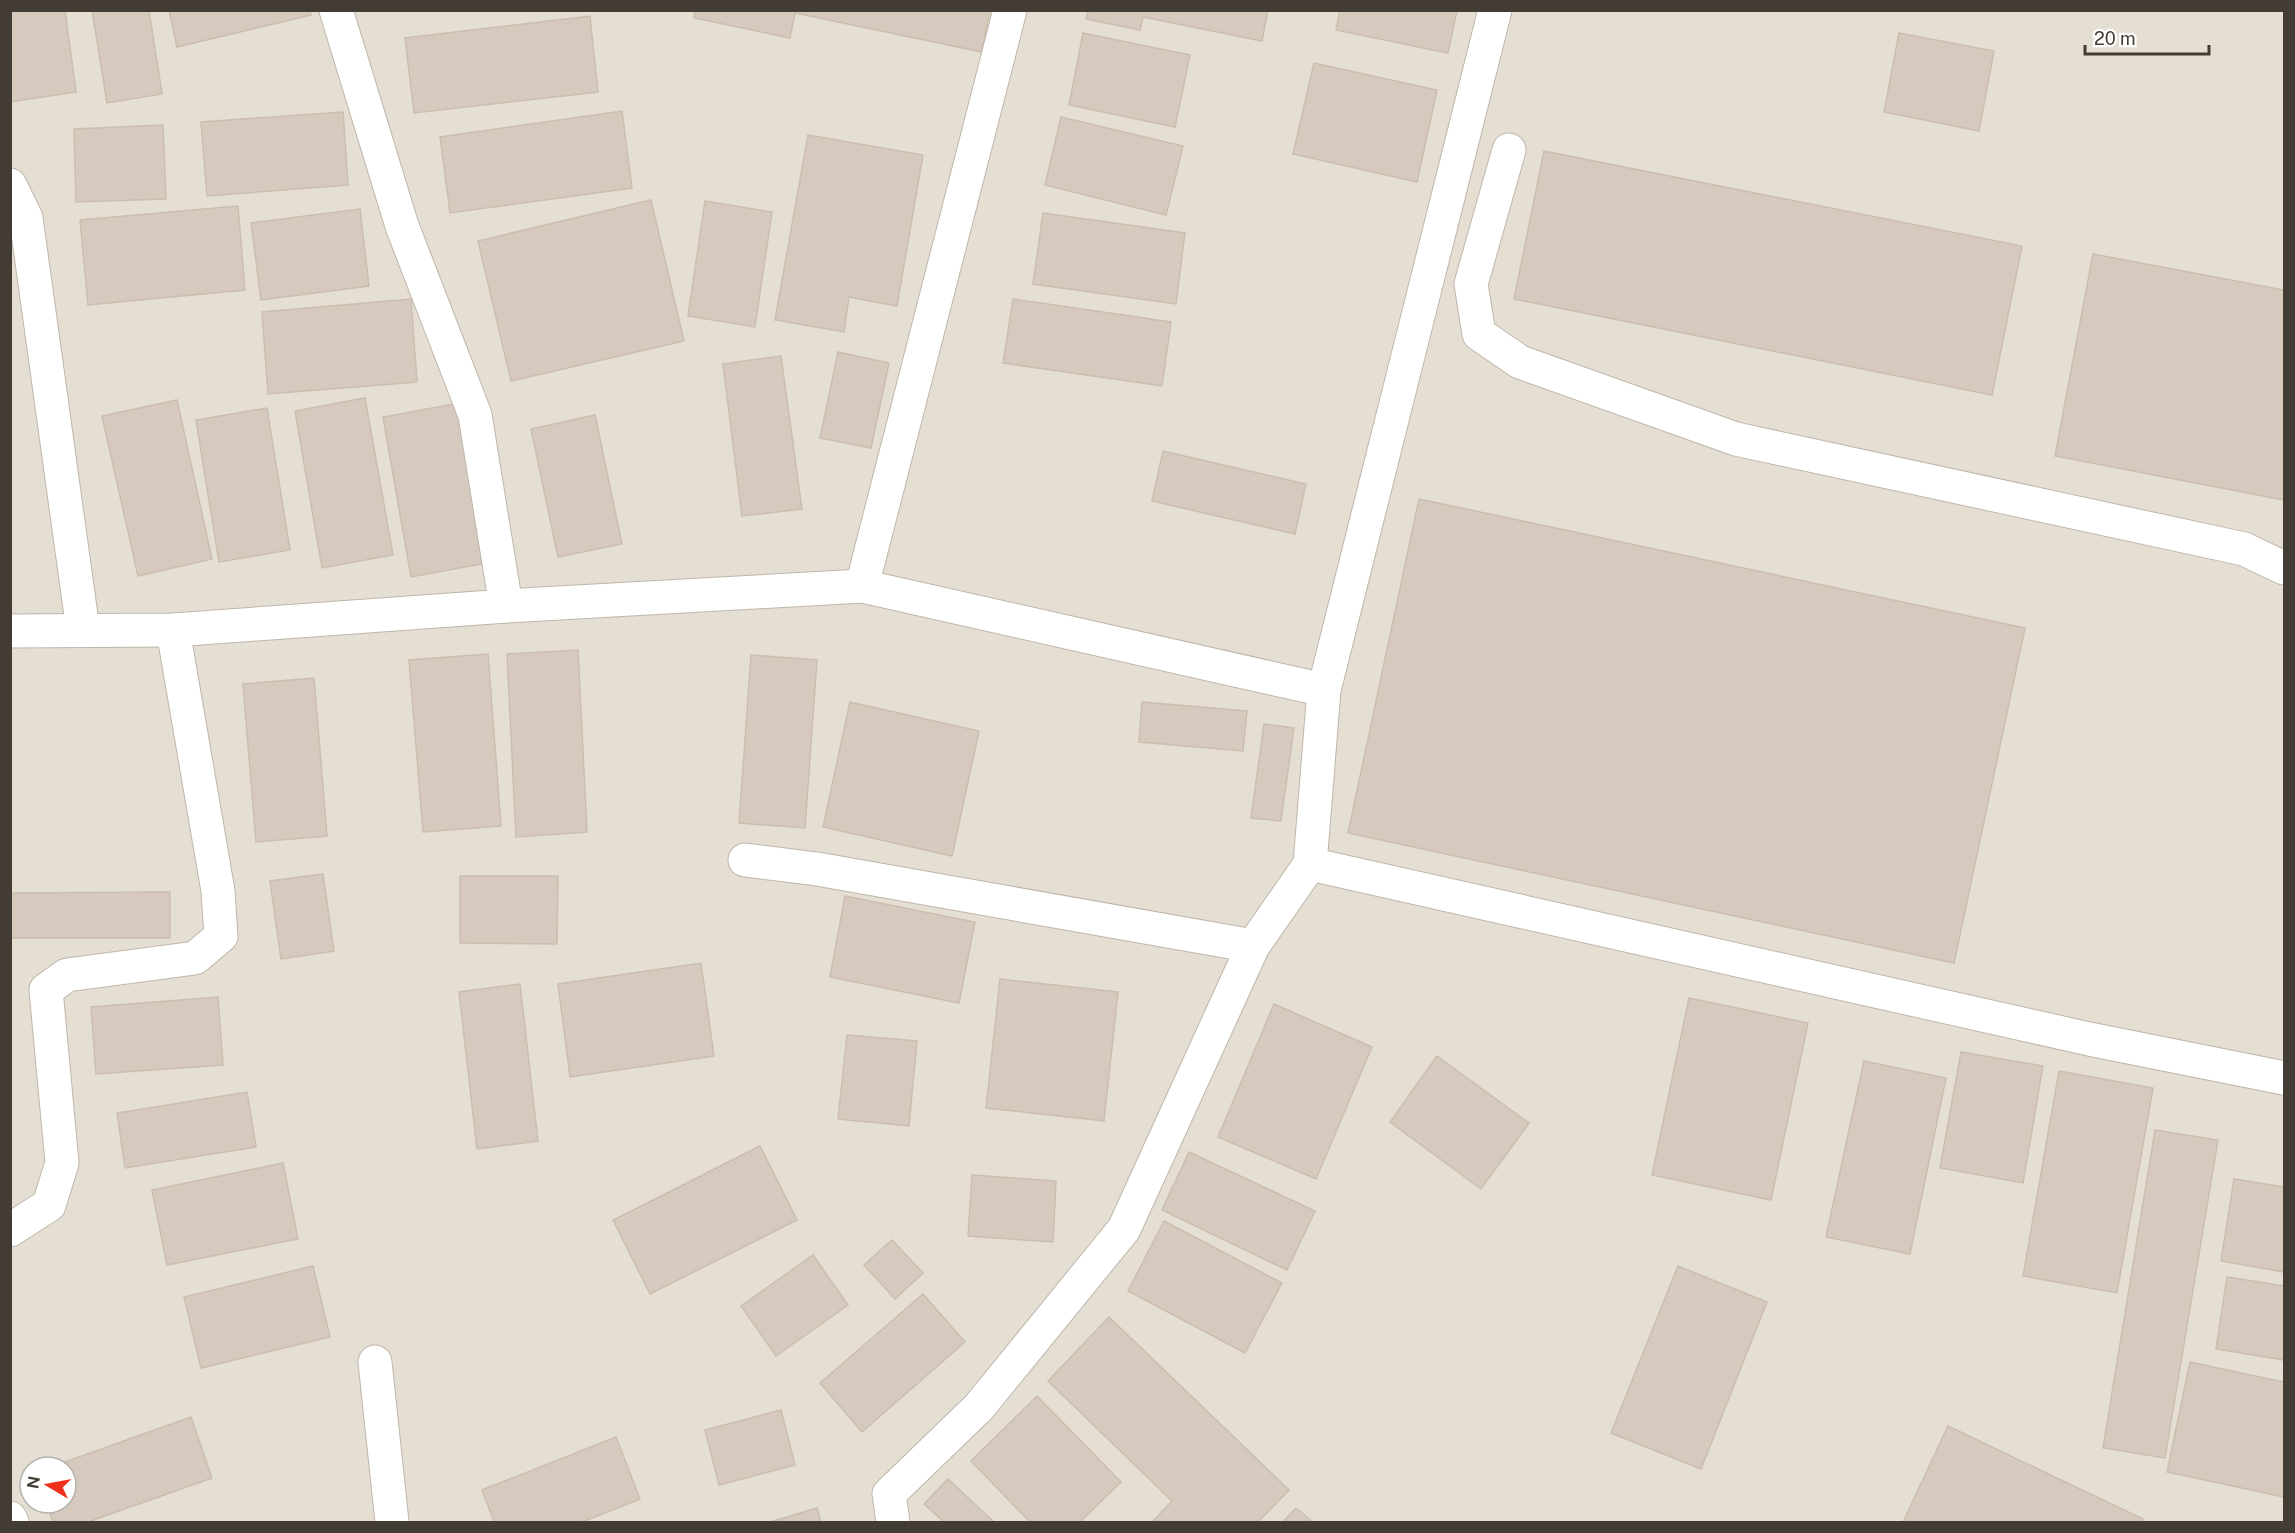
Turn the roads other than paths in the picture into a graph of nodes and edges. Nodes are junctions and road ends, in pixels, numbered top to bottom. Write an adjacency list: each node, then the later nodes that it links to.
1 (336, 10): 8 (street)
2 (1010, 10): 7 (street)
3 (1495, 10): 12 (street)
4 (1509, 150): 6 (street)
5 (10, 184): 9 (street)
6 (2284, 568)
7 (862, 586): 8 (street); 12 (street)
8 (506, 606): 10 (street)
9 (83, 630): 10 (street); 11 (street)
10 (173, 630): 17 (street)
11 (10, 631)
12 (1324, 690): 14 (street)
13 (744, 860): 15 (street)
14 (1310, 864): 15 (street); 16 (street)
15 (1253, 946): 22 (street)
16 (2284, 1078)
17 (10, 1230)
18 (375, 1362): 21 (street)
19 (10, 1518): 20 (street)
20 (12, 1522)
21 (392, 1522)
22 (893, 1522)

